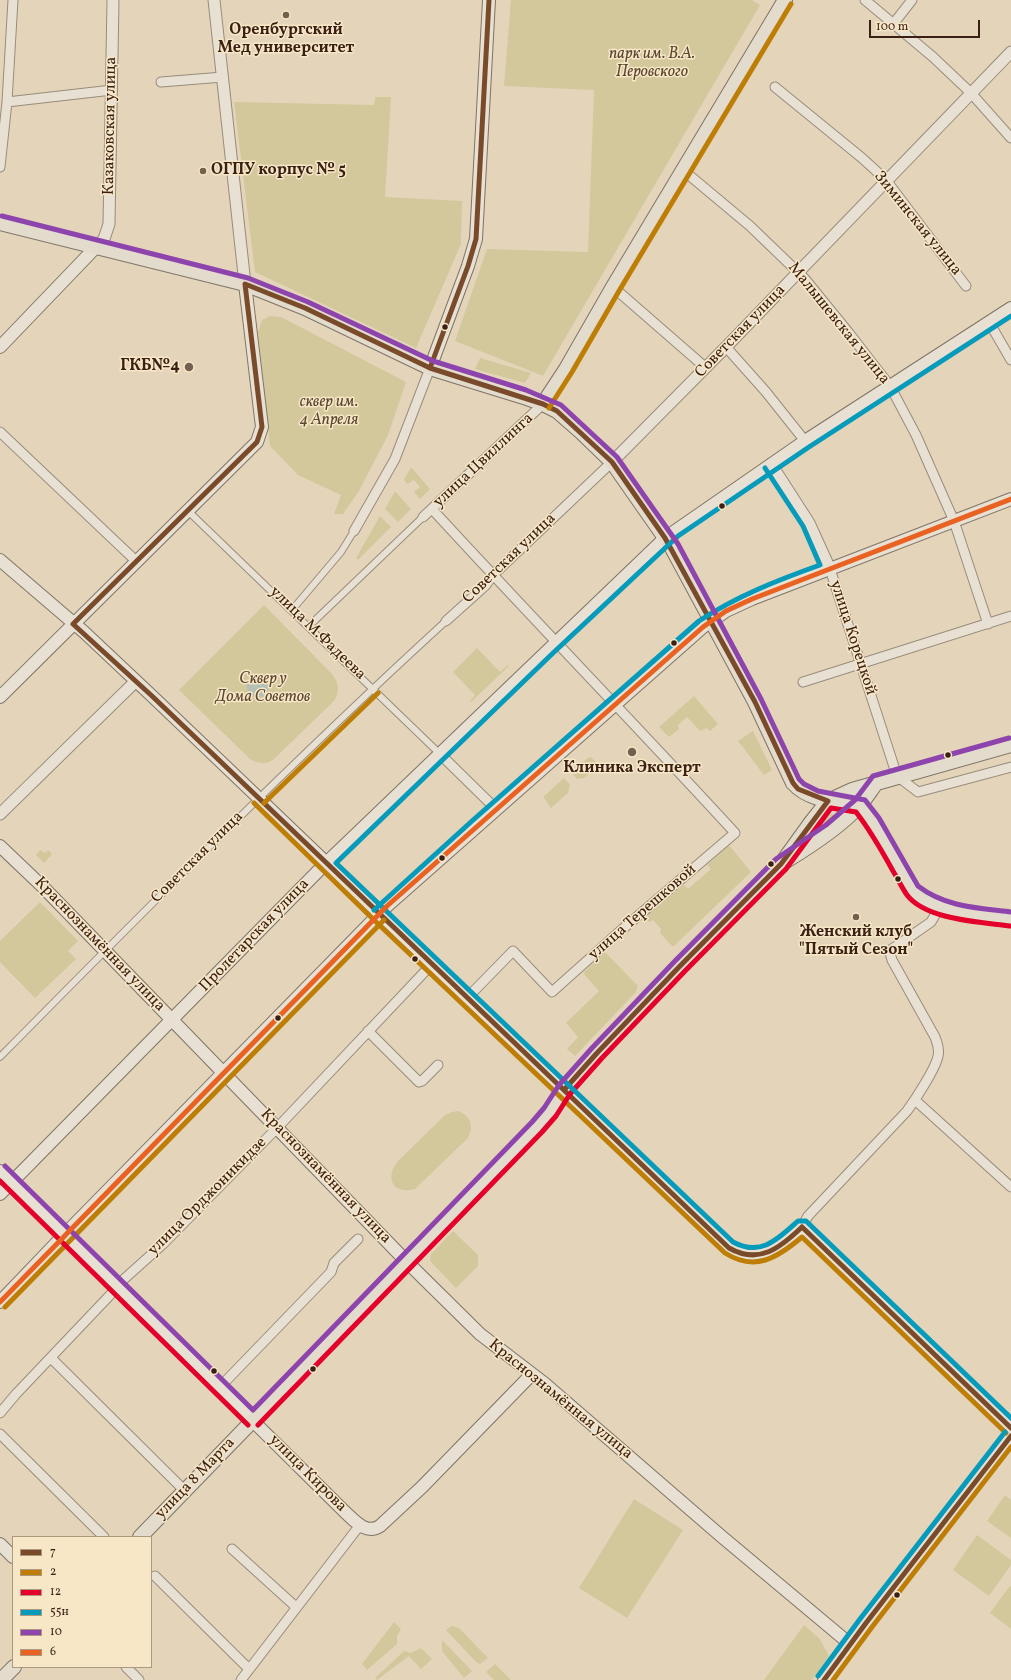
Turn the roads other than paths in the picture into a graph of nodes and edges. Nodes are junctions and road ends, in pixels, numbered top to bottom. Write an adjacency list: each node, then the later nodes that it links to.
1 (13, 0): 15 (street)
2 (113, 0): 13 (street, Казаковская улица)
3 (214, 0): 10 (street)
4 (488, 0): 31 (main road)
5 (784, 0): 18 (main road, улица Цвиллинга)
6 (865, 0): 8 (street)
7 (912, 0): 8 (street)
8 (894, 23): 14 (street)
9 (1011, 52): 14 (street, Советская улица)
10 (223, 77): 11 (street); 23 (street)
11 (161, 82)
12 (775, 87): 19 (street, Зиминская улица)
13 (112, 90): 15 (street); 21 (street, Казаковская улица)
14 (971, 93): 16 (street); 19 (street, Советская улица)
15 (7, 102): 17 (street)
16 (1011, 138)
17 (0, 167)
18 (683, 170): 22 (street, Малышевская улица); 25 (main road, улица Цвиллинга)
19 (886, 180): 22 (street, Советская улица); 24 (street, Зиминская улица)
20 (0, 223): 21 (main road)
21 (96, 248): 23 (main road); 28 (main road)
22 (799, 272): 29 (street, Советская улица); 33 (street, Малышевская улица)
23 (245, 284): 31 (main road); 41 (main road)
24 (966, 286)
25 (613, 287): 32 (street); 34 (main road, улица Цвиллинга)
26 (1011, 308): 27 (main road, Пролетарская улица)
27 (989, 322): 30 (street); 33 (main road, Пролетарская улица)
28 (0, 347)
29 (726, 347): 32 (street, Советская улица); 36 (street)
30 (1011, 360)
31 (430, 368): 34 (main road); 44 (street)
32 (706, 368): 37 (street, Советская улица)
33 (890, 386): 36 (main road, Пролетарская улица); 43 (street, Малышевская улица)
34 (543, 404): 37 (main road); 40 (street, улица Цвиллинга)
35 (0, 432): 47 (street)
36 (805, 441): 38 (main road, Пролетарская улица)
37 (612, 462): 45 (main road); 49 (street, Советская улица)
38 (771, 464): 45 (main road, Пролетарская улица); 48 (street, улица Корецкой)
39 (1011, 499): 43 (main road)
40 (432, 509): 42 (street, улица Цвиллинга); 49 (street)
41 (187, 510): 47 (main road); 50 (street, улица М.Фадеева)
42 (423, 517): 56 (street, улица Цвиллинга)
43 (954, 521): 48 (main road); 55 (street, Малышевская улица)
44 (354, 531): 50 (street)
45 (665, 538): 53 (main road); 57 (main road, Пролетарская улица)
46 (0, 560): 54 (main road)
47 (136, 561): 54 (main road)
48 (830, 569): 53 (main road); 58 (street, улица Корецкой)
49 (493, 575): 52 (street, Советская улица); 57 (street)
50 (292, 610): 56 (street, улица М.Фадеева)
51 (1011, 616): 55 (street)
52 (446, 621): 61 (street, Советская улица)
53 (710, 621): 63 (main road); 71 (main road)
54 (73, 624): 59 (main road); 62 (main road)
55 (988, 624): 58 (street)
56 (309, 626): 61 (street, улица М.Фадеева)
57 (556, 641): 63 (street); 65 (main road, Пролетарская улица)
58 (860, 664): 60 (street); 67 (street, улица Корецкой)
59 (136, 681): 70 (main road); 74 (street)
60 (803, 682)
61 (373, 688): 65 (street, улица М.Фадеева); 70 (street, Советская улица)
62 (0, 698)
63 (616, 704): 73 (main road); 83 (street, улица Терешковой)
64 (1011, 745): 67 (main road)
65 (440, 754): 73 (street, улица М.Фадеева); 76 (main road, Пролетарская улица)
66 (1011, 767): 67 (street)
67 (897, 776): 68 (main road)
68 (877, 782): 69 (main road); 72 (main road)
69 (852, 790): 71 (main road); 72 (main road)
70 (259, 798): 76 (main road); 81 (street, Советская улица)
71 (828, 801): 72 (main road); 77 (main road, улица 8 Марта)
72 (860, 805): 77 (main road, улица 8 Марта); 78 (main road)
73 (496, 809): 79 (main road)
74 (0, 814)
75 (0, 846): 81 (main road, Краснознамённая улица)
76 (326, 863): 79 (main road); 84 (main road, Пролетарская улица)
77 (781, 864): 89 (main road, улица 8 Марта)
78 (940, 908): 80 (main road); 90 (street)
79 (379, 915): 82 (main road); 88 (main road)
80 (1011, 919)
81 (104, 951): 84 (main road, Краснознамённая улица); 86 (street, Советская улица)
82 (432, 964): 83 (main road); 85 (street, улица Орджоникидзе)
83 (467, 998): 89 (main road)
84 (173, 1020): 88 (main road, Краснознамённая улица); 93 (main road, Пролетарская улица)
85 (368, 1031): 87 (street); 91 (street, улица Орджоникидзе)
86 (0, 1057)
87 (438, 1065)
88 (224, 1072): 91 (main road, Краснознамённая улица); 97 (main road)
89 (564, 1090): 96 (main road); 99 (main road, улица 8 Марта)
90 (914, 1100): 94 (street); 96 (street)
91 (278, 1128): 99 (main road, Краснознамённая улица); 100 (street, улица Орджоникидзе)
92 (0, 1171): 93 (main road, улица Кирова)
93 (12, 1182): 95 (main road, Пролетарская улица); 97 (main road, улица Кирова)
94 (1011, 1187)
95 (0, 1194)
96 (802, 1227): 107 (main road)
97 (65, 1234): 100 (main road, улица Кирова); 101 (main road)
98 (358, 1239): 104 (street)
99 (406, 1261): 103 (main road, Краснознамённая улица); 106 (main road, улица 8 Марта)
100 (118, 1287): 102 (street, улица Орджоникидзе); 104 (main road, улица Кирова)
101 (0, 1302)
102 (51, 1358): 105 (street, улица Орджоникидзе); 110 (street)
103 (532, 1374): 111 (main road, улица Кирова); 119 (main road, Краснознамённая улица)
104 (220, 1388): 106 (main road, улица Кирова)
105 (0, 1413)
106 (253, 1420): 110 (main road, улица 8 Марта); 111 (main road, улица Кирова)
107 (1011, 1428)
108 (0, 1434): 112 (street)
109 (1011, 1436): 119 (main road)
110 (185, 1491): 113 (main road, улица 8 Марта)
111 (360, 1525): 118 (street)
112 (103, 1536)
113 (141, 1536)
114 (0, 1544): 116 (main road)
115 (232, 1549): 118 (street)
116 (12, 1556)
117 (156, 1576): 122 (street)
118 (296, 1607): 122 (street)
119 (850, 1644): 126 (main road)
120 (13, 1668): 123 (main road)
121 (127, 1668): 124 (street)
122 (249, 1669): 125 (street)
123 (3, 1678)
124 (139, 1680)
125 (241, 1680)
126 (824, 1680)

